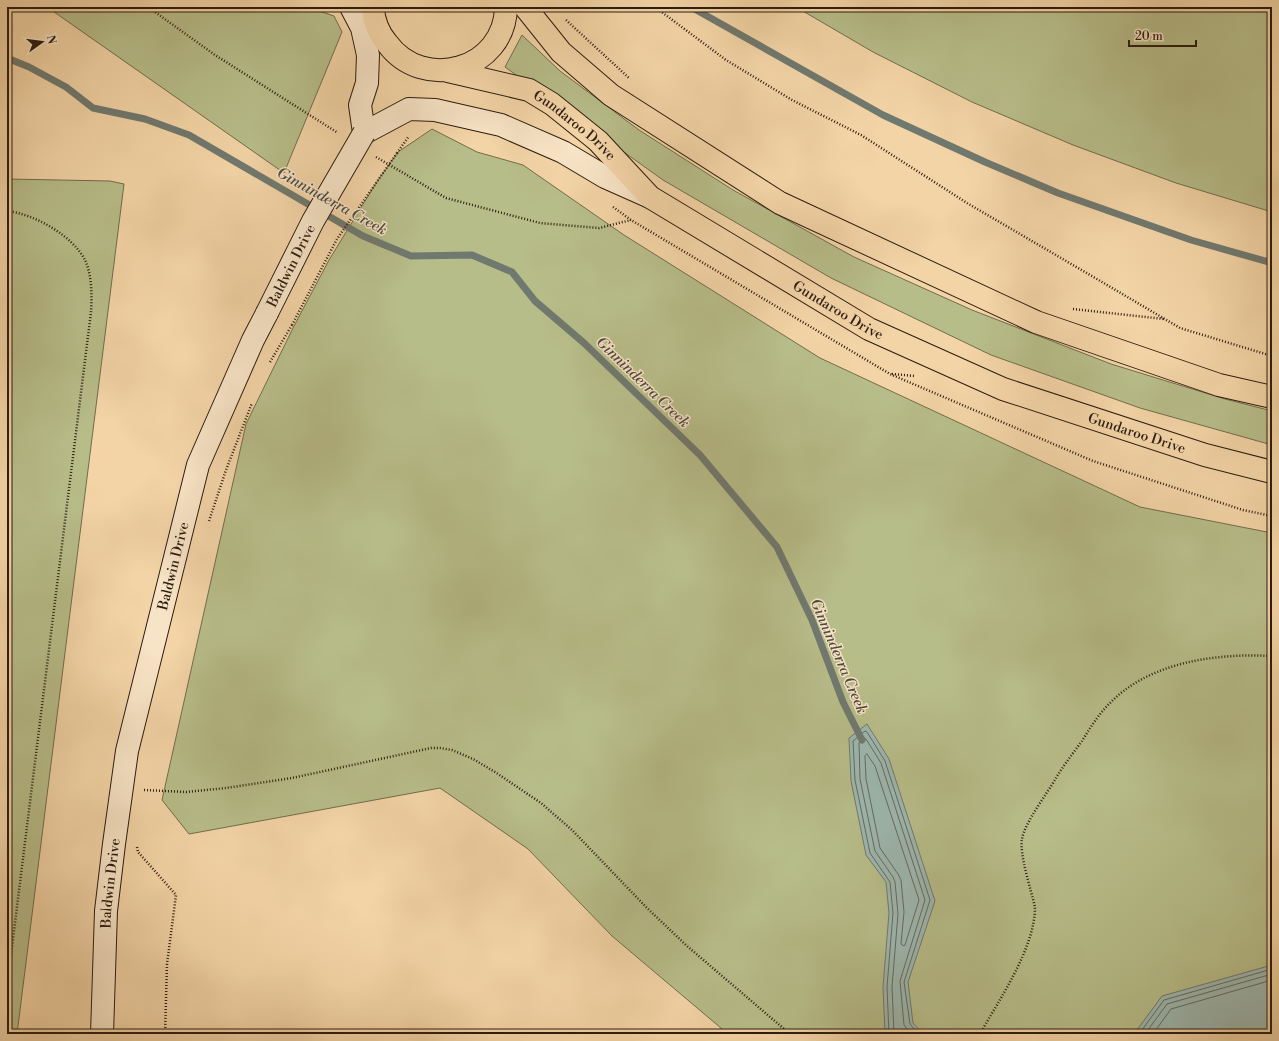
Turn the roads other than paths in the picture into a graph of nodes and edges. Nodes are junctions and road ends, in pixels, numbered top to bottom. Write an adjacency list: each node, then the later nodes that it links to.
1 (351, 7): 6 (main road)
2 (506, 7): 5 (main road)
3 (525, 7): 8 (main road)
4 (371, 9): 5 (main road)
5 (448, 71): 7 (main road, Gundaroo Drive)
6 (364, 133): 7 (main road); 10 (main road, Baldwin Drive, bridge)
7 (650, 197): 9 (main road, Gundaroo Drive)
8 (1272, 397)
9 (1272, 472)
10 (102, 1034)

